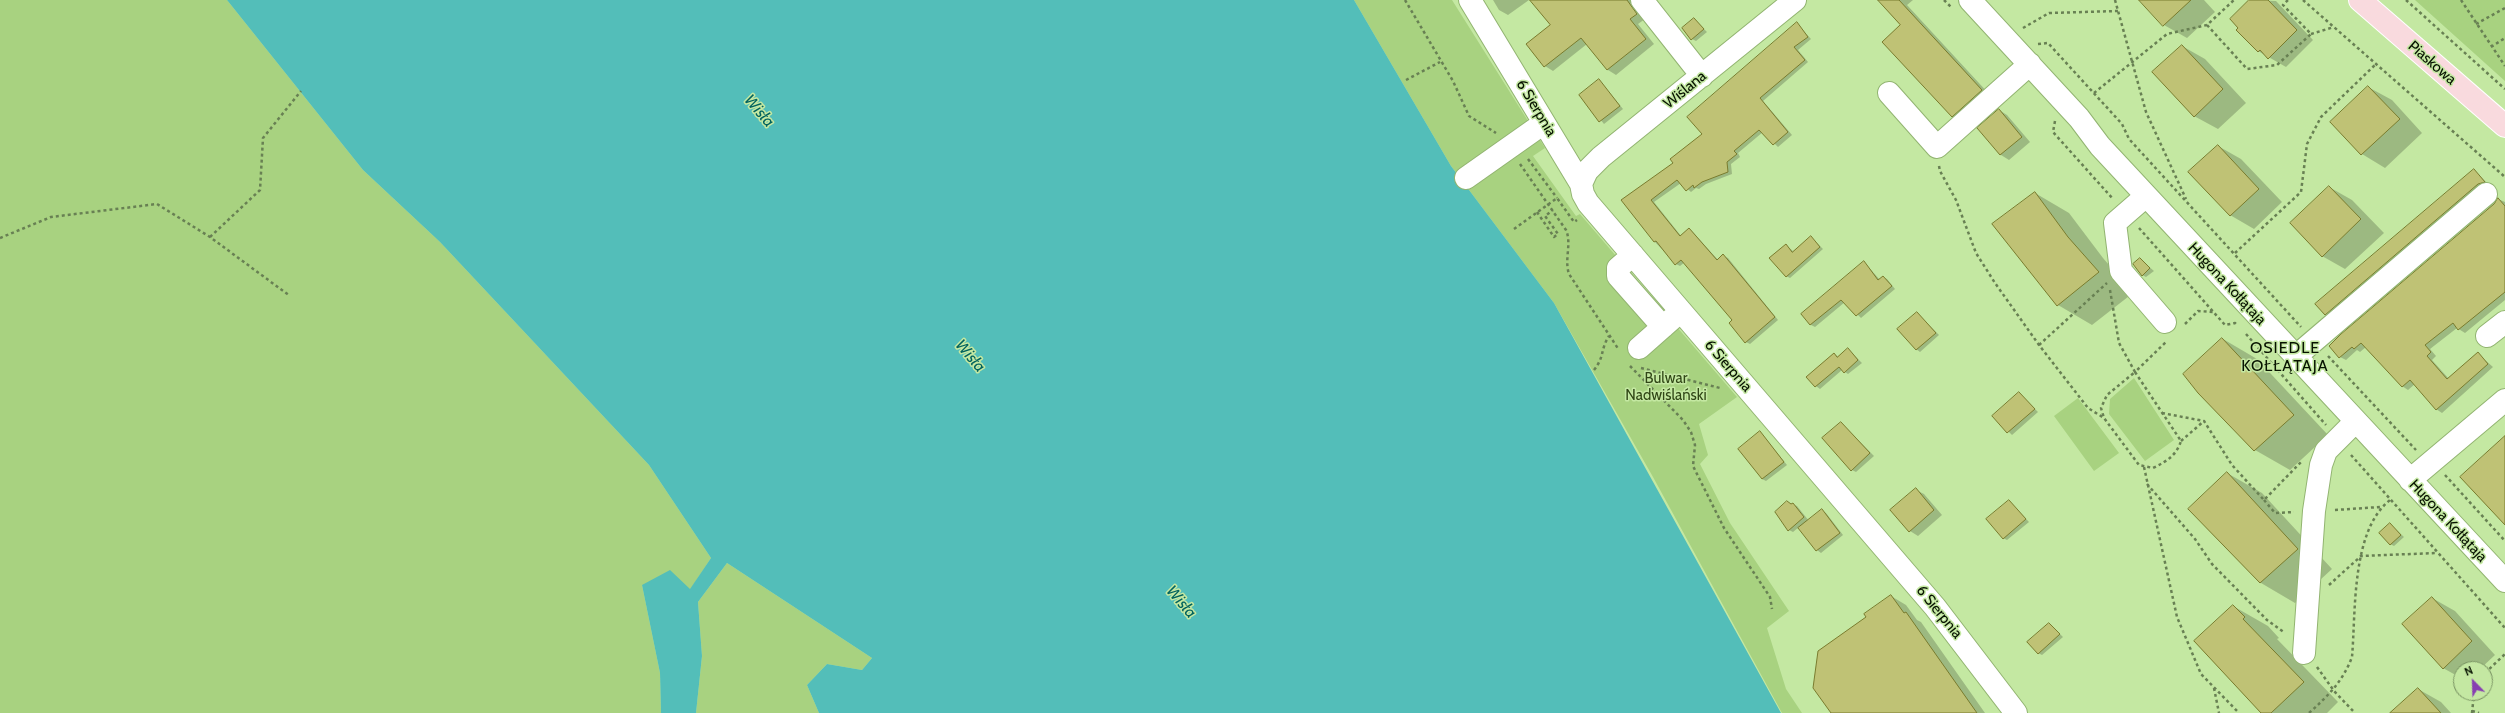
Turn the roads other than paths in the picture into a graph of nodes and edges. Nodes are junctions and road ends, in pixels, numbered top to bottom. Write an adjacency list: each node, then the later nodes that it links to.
1 (1470, 0): 9 (street, 6 Sierpnia)
2 (1642, 0): 7 (street)
3 (1795, 0): 7 (street, Wiślana)
4 (2360, 0): 10 (main road, Piaskowa)
5 (1962, 6): 6 (street, Hugona Kołłątaja)
6 (2032, 54): 8 (street); 14 (street, Hugona Kołłątaja)
7 (1702, 76): 12 (street, Wiślana)
8 (1890, 93)
9 (1544, 123): 11 (street); 12 (street, 6 Sierpnia)
10 (2505, 126)
11 (1466, 178)
12 (1581, 184): 15 (street, 6 Sierpnia)
13 (2486, 194): 22 (street)
14 (2146, 196): 17 (street); 22 (street, Hugona Kołłątaja)
15 (1633, 255): 16 (street, 6 Sierpnia); 19 (street)
16 (1681, 311): 19 (street); 28 (street, 6 Sierpnia)
17 (2165, 322)
18 (2505, 322): 20 (street)
19 (1662, 327): 21 (street)
20 (2487, 336)
21 (1629, 357)
22 (2295, 357): 24 (street, Hugona Kołłątaja)
23 (2505, 400): 25 (street)
24 (2355, 422): 25 (street, Hugona Kołłątaja); 27 (street)
25 (2410, 480): 26 (street, Hugona Kołłątaja)
26 (2505, 581)
27 (2304, 653)
28 (2016, 713)

